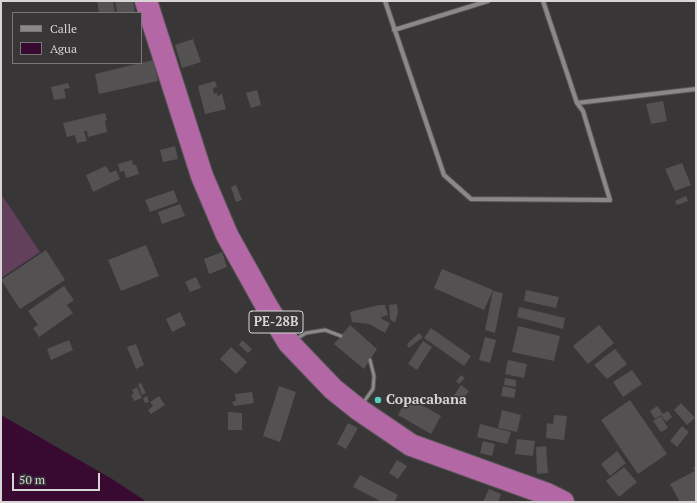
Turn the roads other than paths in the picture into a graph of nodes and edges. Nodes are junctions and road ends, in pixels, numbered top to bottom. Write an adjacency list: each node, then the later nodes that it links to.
1 (146, 1): 9 (highway, PE-28B)
2 (385, 1): 5 (street)
3 (488, 1): 5 (street)
4 (543, 1): 7 (street)
5 (394, 30): 7 (street)
6 (696, 89): 7 (street)
7 (577, 103)
8 (341, 336): 9 (lane)
9 (289, 343): 11 (highway, PE-28B)
10 (370, 360): 11 (lane)
11 (358, 409): 12 (highway, PE-28B)
12 (563, 502)

